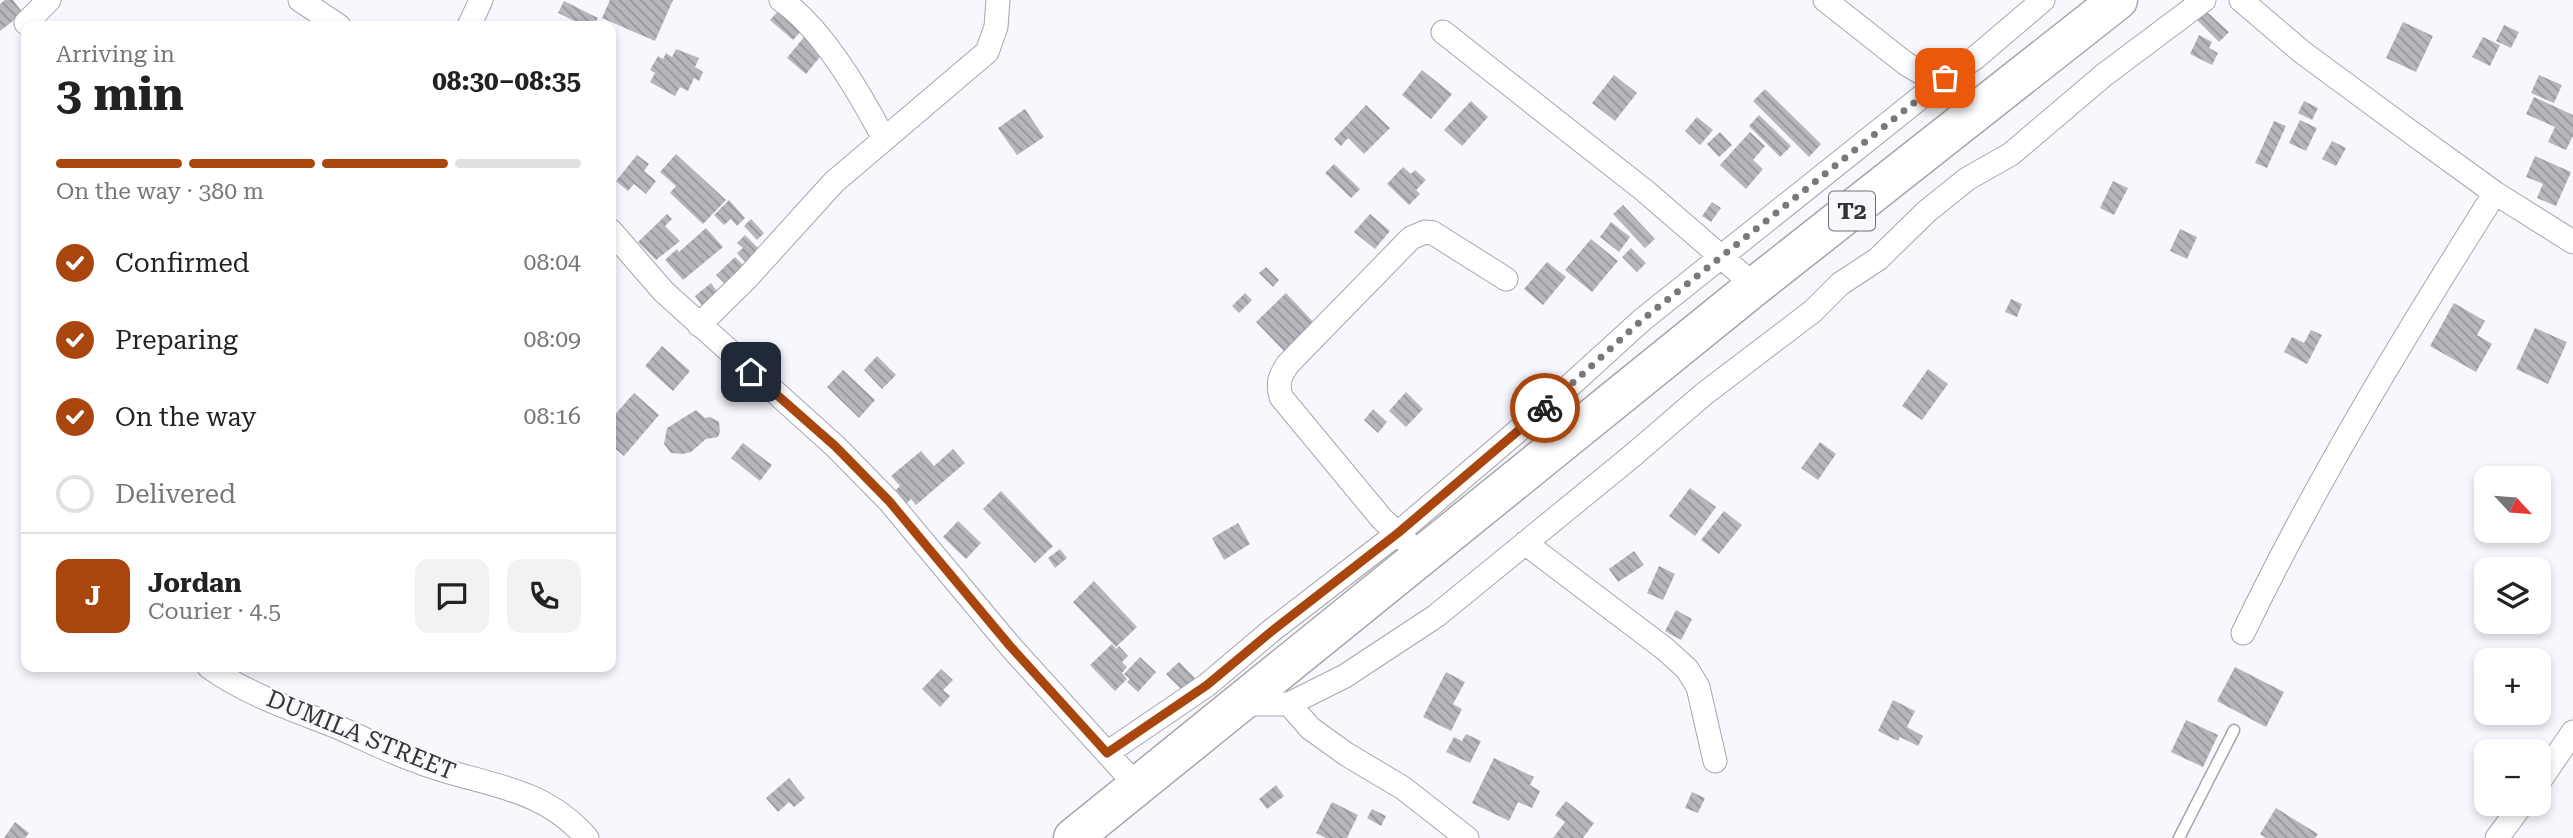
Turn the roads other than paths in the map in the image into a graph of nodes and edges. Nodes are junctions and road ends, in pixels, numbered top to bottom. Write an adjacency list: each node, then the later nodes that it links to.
1 (49, 0): 11 (street)
2 (300, 0): 12 (street)
3 (481, 0): 13 (street)
4 (781, 0): 16 (street)
5 (998, 0): 16 (street)
6 (1825, 0): 15 (street)
7 (2043, 0): 15 (street)
8 (2118, 0): 22 (highway, T2)
9 (2204, 0): 24 (street)
10 (2241, 0): 17 (street)
11 (28, 21)
12 (332, 21)
13 (471, 21)
14 (1443, 32): 20 (street)
15 (1945, 78): 20 (street)
16 (884, 139): 23 (street)
17 (2496, 193): 19 (street); 26 (street)
18 (616, 237): 23 (street)
19 (2573, 242)
20 (1722, 257): 22 (street); 25 (street)
21 (1506, 279): 25 (street)
22 (1755, 286): 25 (highway, T2)
23 (699, 325): 32 (street)
24 (1525, 543): 29 (street); 33 (street)
25 (1410, 545): 28 (highway, T2); 32 (street)
26 (2243, 633)
27 (216, 672): 37 (street, DUMILA STREET)
28 (1239, 704): 29 (street); 35 (highway, T2)
29 (1289, 704): 39 (street)
30 (2234, 730): 40 (lane)
31 (2573, 732): 34 (street)
32 (1107, 753): 35 (street)
33 (1715, 761)
34 (2551, 764)
35 (1137, 786): 38 (highway, T2)
36 (2513, 816): 41 (street)
37 (587, 838)
38 (1073, 838)
39 (1467, 838)
40 (2179, 838)
41 (2497, 838)

